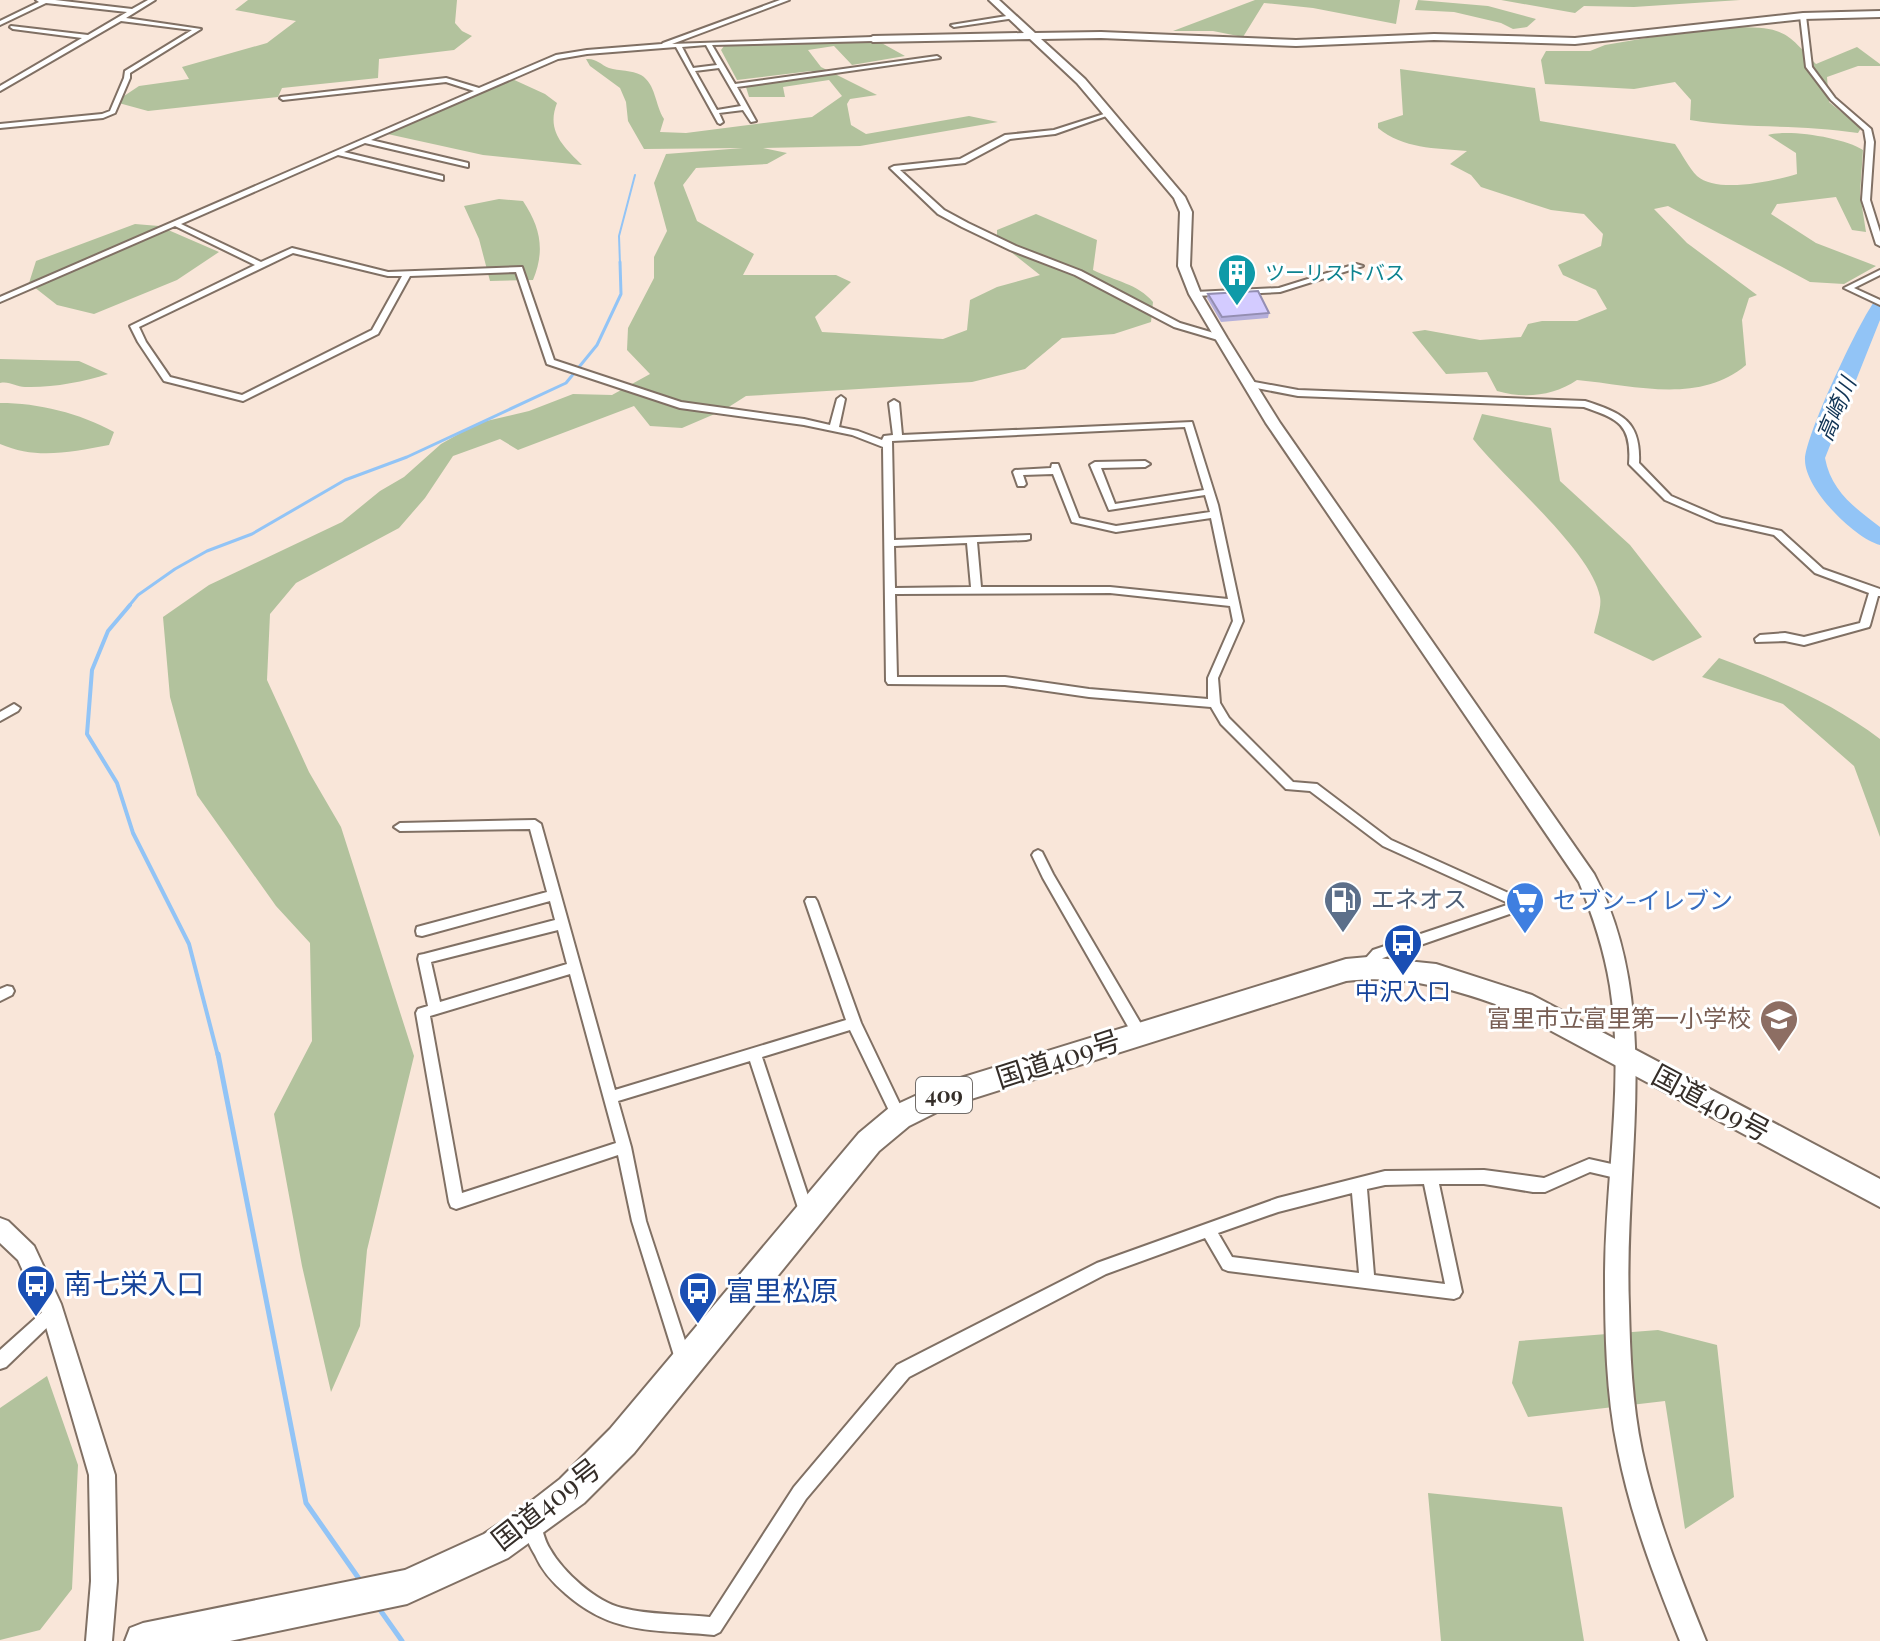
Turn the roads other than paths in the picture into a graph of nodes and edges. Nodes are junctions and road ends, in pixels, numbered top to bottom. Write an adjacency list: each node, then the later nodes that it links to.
1 (39, 0): 5 (street)
2 (152, 0): 6 (street)
3 (786, 0): 18 (street)
4 (994, 0): 9 (street)
5 (45, 1): 6 (street); 11 (street)
6 (132, 11): 10 (street)
7 (1801, 11): 8 (street); 14 (street); 40 (street)
8 (1880, 14)
9 (1013, 17): 12 (street); 14 (street)
10 (119, 19): 15 (street); 32 (street)
11 (0, 23)
12 (954, 25)
13 (13, 27): 15 (street)
14 (1033, 36): 16 (street); 29 (street)
15 (89, 37): 24 (street)
16 (873, 39): 17 (street)
17 (708, 43): 19 (street); 21 (street)
18 (662, 46): 19 (street); 25 (street)
19 (678, 46): 22 (street)
20 (937, 58): 23 (street)
21 (721, 66): 22 (street); 23 (street)
22 (691, 70): 28 (street)
23 (732, 86): 27 (street)
24 (0, 89)
25 (479, 90): 26 (street); 33 (street)
26 (283, 98)
27 (745, 108): 28 (street); 30 (street)
28 (714, 112): 31 (street)
29 (1109, 114): 45 (street); 48 (street)
30 (753, 121)
31 (720, 122)
32 (0, 126)
33 (365, 141): 34 (street); 35 (street)
34 (338, 153): 37 (street); 39 (street)
35 (418, 154): 36 (street); 37 (street)
36 (465, 165)
37 (398, 167): 38 (street)
38 (440, 178)
39 (176, 224): 41 (street); 46 (street)
40 (1880, 244)
41 (259, 264): 44 (street); 44 (street)
42 (1359, 266): 45 (street)
43 (1880, 272): 47 (street)
44 (407, 274): 52 (street)
45 (1195, 294): 48 (street)
46 (0, 300)
47 (1880, 303)
48 (1221, 338): 49 (street)
49 (1249, 384): 64 (street); 82 (street)
50 (841, 399): 52 (street)
51 (894, 403): 53 (street)
52 (834, 429): 54 (street)
53 (898, 438): 54 (street); 57 (street)
54 (887, 445): 61 (street)
55 (1145, 464): 57 (street)
56 (1021, 484): 58 (street)
57 (1209, 492): 58 (street)
58 (1215, 514): 65 (street)
59 (1026, 537): 60 (street)
60 (972, 539): 61 (street); 63 (street)
61 (889, 543): 62 (street)
62 (890, 591): 63 (street); 67 (street)
63 (976, 591): 65 (street)
64 (1877, 593): 66 (street)
65 (1234, 603): 67 (street)
66 (1760, 639)
67 (1214, 703): 76 (street)
68 (14, 708): 69 (street)
69 (0, 717)
70 (400, 827): 72 (street)
71 (1038, 855): 80 (street)
72 (553, 895): 74 (street); 75 (street)
73 (811, 901): 79 (street)
74 (561, 924): 77 (street); 78 (street)
75 (422, 931)
76 (1365, 967): 80 (highway, 国道409号 / 409); 82 (highway, 国道409号 / 409)
77 (573, 968): 78 (street); 83 (street)
78 (435, 1009): 85 (street)
79 (854, 1023): 81 (street); 84 (street)
80 (1139, 1033): 84 (highway, 国道409号 / 409)
81 (755, 1055): 83 (street); 90 (street)
82 (1626, 1057): 86 (street); 89 (highway, 国道409号 / 409)
83 (609, 1098): 85 (street)
84 (899, 1117): 90 (highway, 国道409号 / 409)
85 (624, 1147): 96 (street)
86 (1620, 1172): 87 (street); 100 (street)
87 (1430, 1177): 88 (street); 93 (street)
88 (1359, 1185): 92 (street); 93 (street)
89 (1880, 1194)
90 (808, 1217): 96 (highway, 国道409号 / 409)
91 (0, 1228): 94 (street)
92 (1208, 1230): 93 (street); 97 (street)
93 (1367, 1281)
94 (53, 1312): 95 (street); 98 (street)
95 (0, 1361)
96 (685, 1365): 97 (highway, 国道409号 / 409)
97 (532, 1522): 99 (highway, 国道409号 / 409)
98 (99, 1641)
99 (143, 1641)
100 (1693, 1641)

